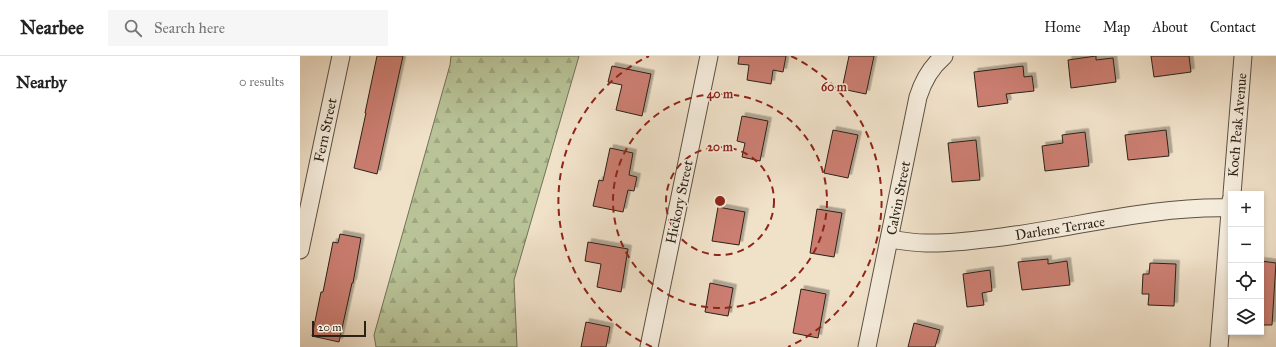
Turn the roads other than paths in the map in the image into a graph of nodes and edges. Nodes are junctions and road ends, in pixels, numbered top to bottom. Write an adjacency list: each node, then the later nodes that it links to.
1 (341, 56): 6 (street, Fern Street)
2 (709, 56): 11 (street, Hickory Street)
3 (944, 56): 9 (street, Calvin Street)
4 (1243, 56): 5 (street, Koch Peak Avenue)
5 (1232, 191)
6 (305, 202): 10 (street, Fern Street)
7 (1228, 202): 9 (street, Darlene Terrace)
8 (1229, 227): 13 (street, Koch Peak Avenue)
9 (890, 240): 12 (street, Calvin Street)
10 (300, 250)
11 (649, 347)
12 (867, 347)
13 (1219, 347)

